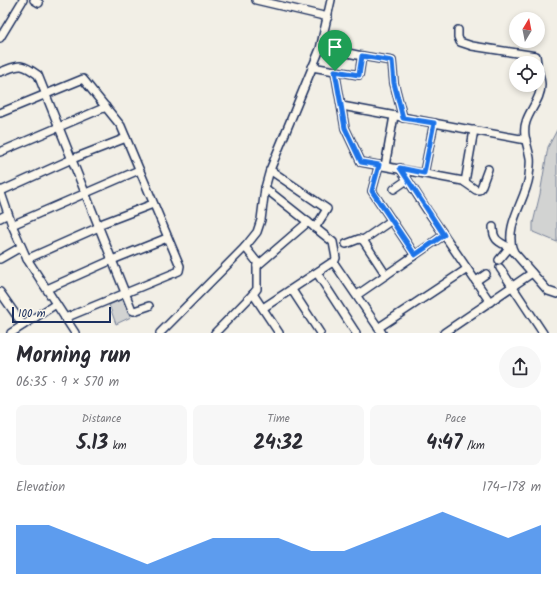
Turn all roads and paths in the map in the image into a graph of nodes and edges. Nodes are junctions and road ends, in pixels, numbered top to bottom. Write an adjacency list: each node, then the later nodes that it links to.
1 (23, 0): 6 (street)
2 (256, 0): 4 (street)
3 (331, 0): 4 (street)
4 (328, 16): 10 (street)
5 (458, 30): 9 (street)
6 (0, 38)
7 (348, 53): 8 (street)
8 (362, 56): 11 (street); 19 (street)
9 (536, 56)
10 (312, 67): 11 (street); 31 (street)
11 (335, 71): 15 (street)
12 (0, 72): 14 (street)
13 (540, 92): 24 (street)
14 (46, 94): 16 (street); 17 (street); 21 (street)
15 (342, 106): 18 (street); 27 (street)
16 (106, 107): 21 (street); 23 (street)
17 (0, 113)
18 (394, 116): 19 (street); 27 (street)
19 (403, 118): 20 (street)
20 (434, 123): 22 (street); 32 (street)
21 (59, 127): 25 (street); 26 (street)
22 (474, 130): 24 (street); 34 (street)
23 (126, 138): 26 (street); 30 (street)
24 (526, 140): 54 (street)
25 (0, 152)
26 (72, 160): 37 (street); 38 (street)
27 (382, 165): 28 (street); 42 (street)
28 (400, 168): 32 (street); 33 (street)
29 (488, 169): 34 (street)
30 (139, 170): 38 (street); 39 (street)
31 (270, 170): 35 (street); 47 (street)
32 (424, 173): 34 (street)
33 (407, 180): 36 (street); 48 (street)
34 (465, 182)
35 (265, 188): 43 (street); 52 (street)
36 (394, 189)
37 (0, 191): 40 (street)
38 (86, 193): 44 (street); 45 (street)
39 (153, 204): 45 (street); 49 (street)
40 (8, 214): 41 (street); 44 (street)
41 (0, 218)
42 (392, 220): 50 (street); 55 (street)
43 (308, 222): 47 (street); 61 (street)
44 (12, 225): 53 (street)
45 (99, 226): 57 (street); 58 (street)
46 (493, 227): 54 (street)
47 (314, 228): 60 (street)
48 (444, 235): 55 (street); 63 (street)
49 (167, 238): 58 (street); 74 (street)
50 (363, 240): 51 (street); 67 (street)
51 (346, 244)
52 (245, 247): 61 (street); 87 (street)
53 (22, 248): 56 (street); 57 (street)
54 (511, 249): 59 (street); 65 (street)
55 (415, 255): 67 (street)
56 (0, 259)
57 (27, 259): 71 (street)
58 (112, 260): 71 (street); 74 (street)
59 (499, 260)
60 (334, 263): 64 (street); 77 (street)
61 (257, 266): 75 (street)
62 (500, 268): 69 (street)
63 (467, 269): 68 (street); 84 (street)
64 (317, 273): 72 (street); 91 (street)
65 (532, 273): 69 (street); 76 (street)
66 (486, 274): 68 (street)
67 (386, 275): 77 (street)
68 (476, 281): 78 (street)
69 (511, 287): 78 (street); 93 (street)
70 (557, 288): 76 (street)
71 (47, 289): 79 (street)
72 (292, 290): 81 (street); 90 (street)
73 (0, 292): 83 (street)
74 (126, 294): 80 (street); 82 (street)
75 (253, 294): 81 (street); 88 (street)
76 (554, 294)
77 (357, 295): 84 (street)
78 (490, 302): 92 (street)
79 (56, 304): 82 (street); 83 (street)
80 (149, 306)
81 (263, 308): 89 (street)
82 (65, 318): 86 (street)
83 (23, 325): 85 (street)
84 (380, 330)
85 (11, 333)
86 (75, 333)
87 (160, 333)
88 (216, 333)
89 (279, 333)
90 (320, 333)
91 (356, 333)
92 (444, 333)
93 (543, 333)

